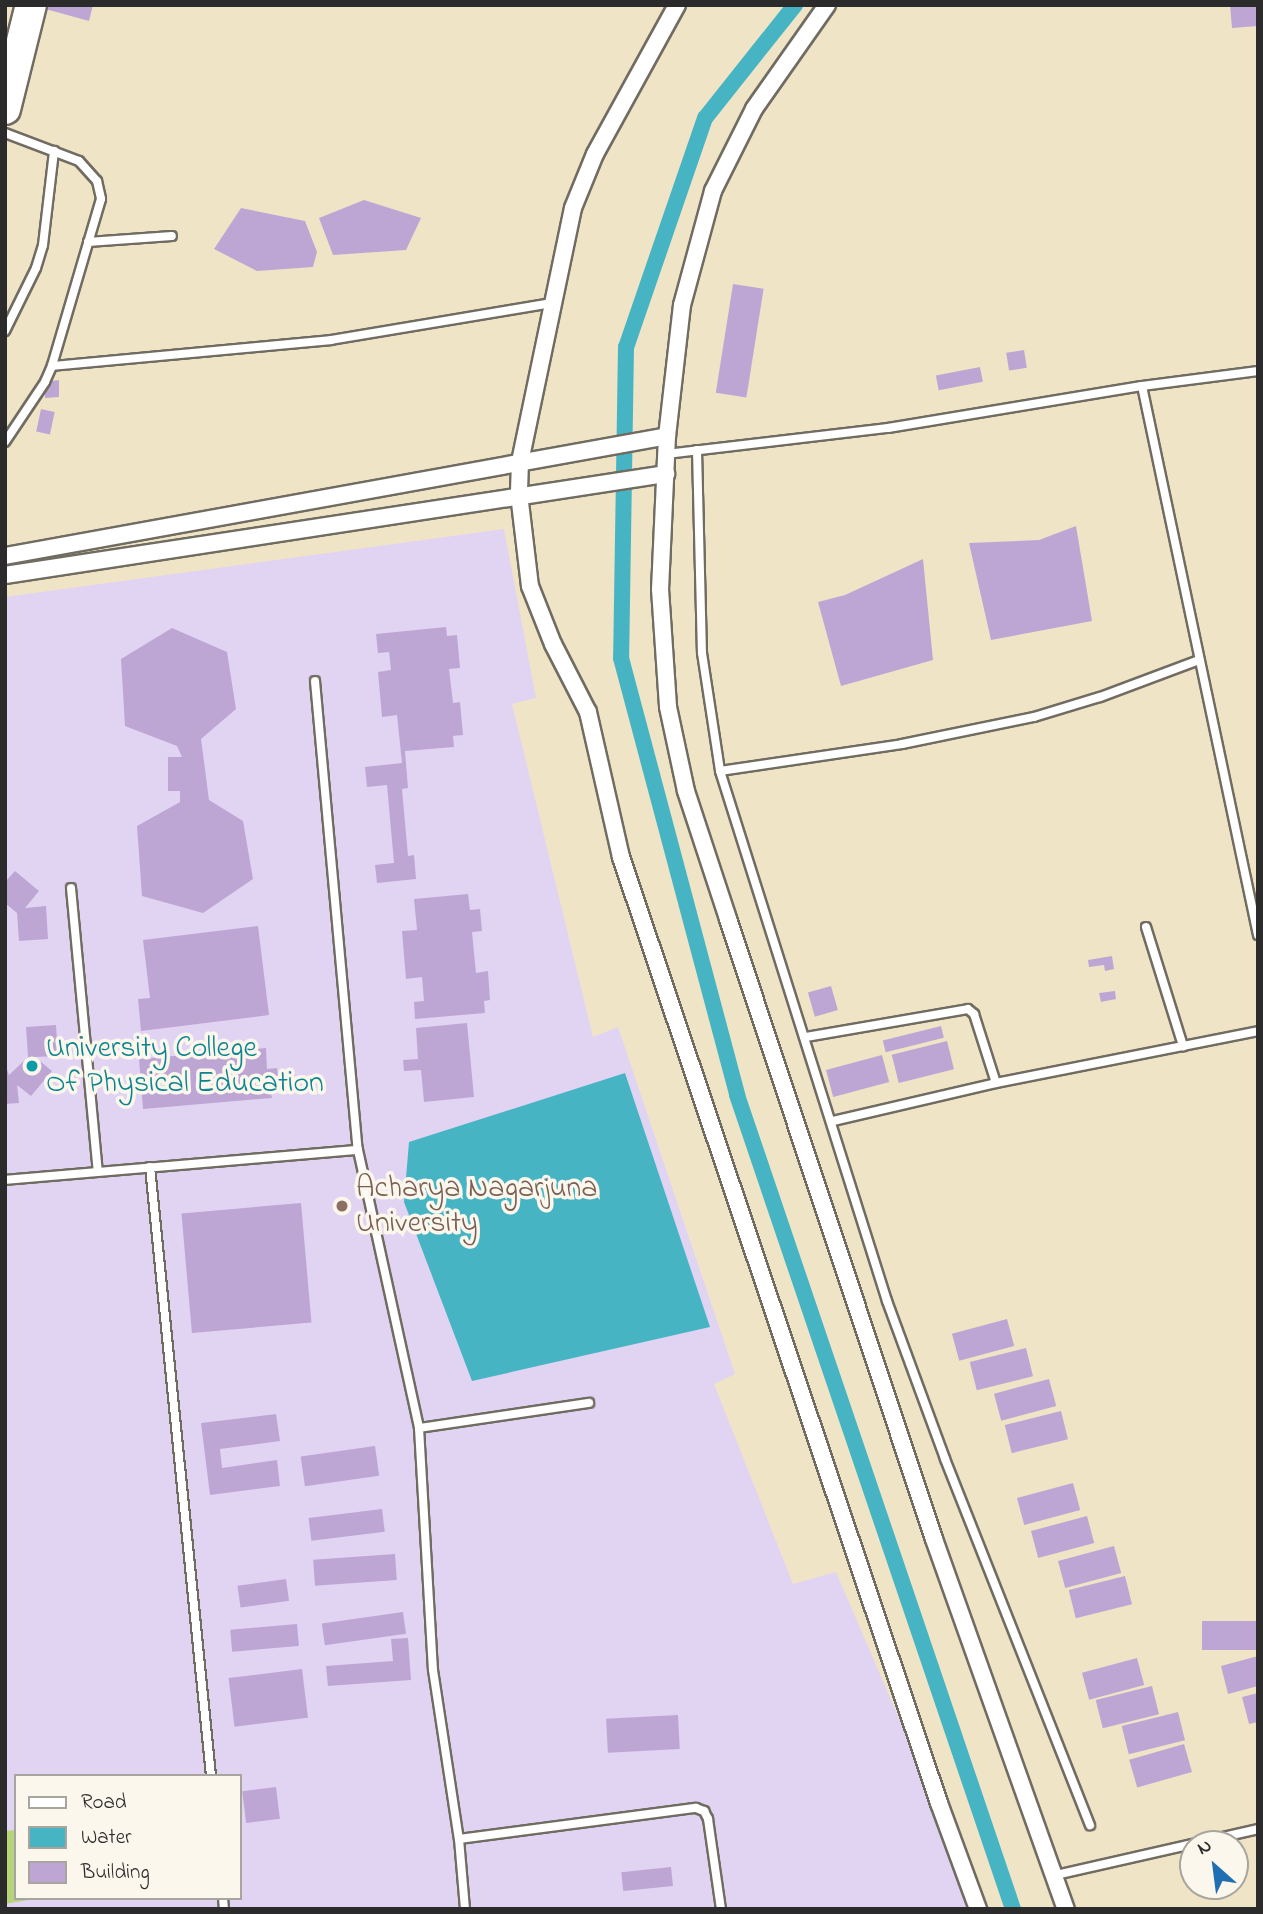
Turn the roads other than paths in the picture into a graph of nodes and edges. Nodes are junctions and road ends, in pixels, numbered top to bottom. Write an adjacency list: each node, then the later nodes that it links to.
1 (31, 5): 4 (highway)
2 (677, 5): 9 (street)
3 (827, 5): 15 (street)
4 (5, 110)
5 (5, 133): 6 (lane)
6 (54, 151): 8 (lane); 10 (lane)
7 (172, 236): 8 (lane)
8 (88, 242): 11 (lane)
9 (551, 303): 11 (lane); 19 (street)
10 (5, 331)
11 (52, 366): 14 (lane)
12 (1258, 371): 13 (lane)
13 (1142, 386): 17 (lane); 24 (lane)
14 (9, 426): 16 (lane)
15 (667, 436): 18 (street); 19 (street)
16 (5, 442)
17 (697, 450): 18 (lane); 26 (lane)
18 (666, 454): 20 (street)
19 (528, 460): 21 (street); 22 (street)
20 (666, 474): 21 (street); 45 (street)
21 (519, 494): 23 (street); 48 (street)
22 (5, 556)
23 (5, 575)
24 (1199, 660): 26 (lane); 29 (lane)
25 (315, 681): 35 (lane)
26 (720, 771): 31 (lane)
27 (71, 888): 37 (lane)
28 (1146, 928): 32 (lane)
29 (1258, 935)
30 (1258, 1031): 32 (lane)
31 (806, 1037): 33 (lane); 34 (lane)
32 (1183, 1046): 33 (lane)
33 (996, 1083): 34 (lane)
34 (833, 1121): 42 (lane)
35 (358, 1150): 36 (lane); 40 (lane)
36 (150, 1167): 37 (lane); 41 (lane)
37 (98, 1172): 38 (lane)
38 (5, 1180)
39 (589, 1403): 40 (lane)
40 (419, 1428): 44 (lane)
41 (211, 1774)
42 (1090, 1825)
43 (1258, 1829): 45 (lane)
44 (459, 1839): 46 (lane); 47 (lane)
45 (1056, 1875): 49 (street)
46 (466, 1909)
47 (721, 1909)
48 (978, 1909)
49 (1066, 1909)

